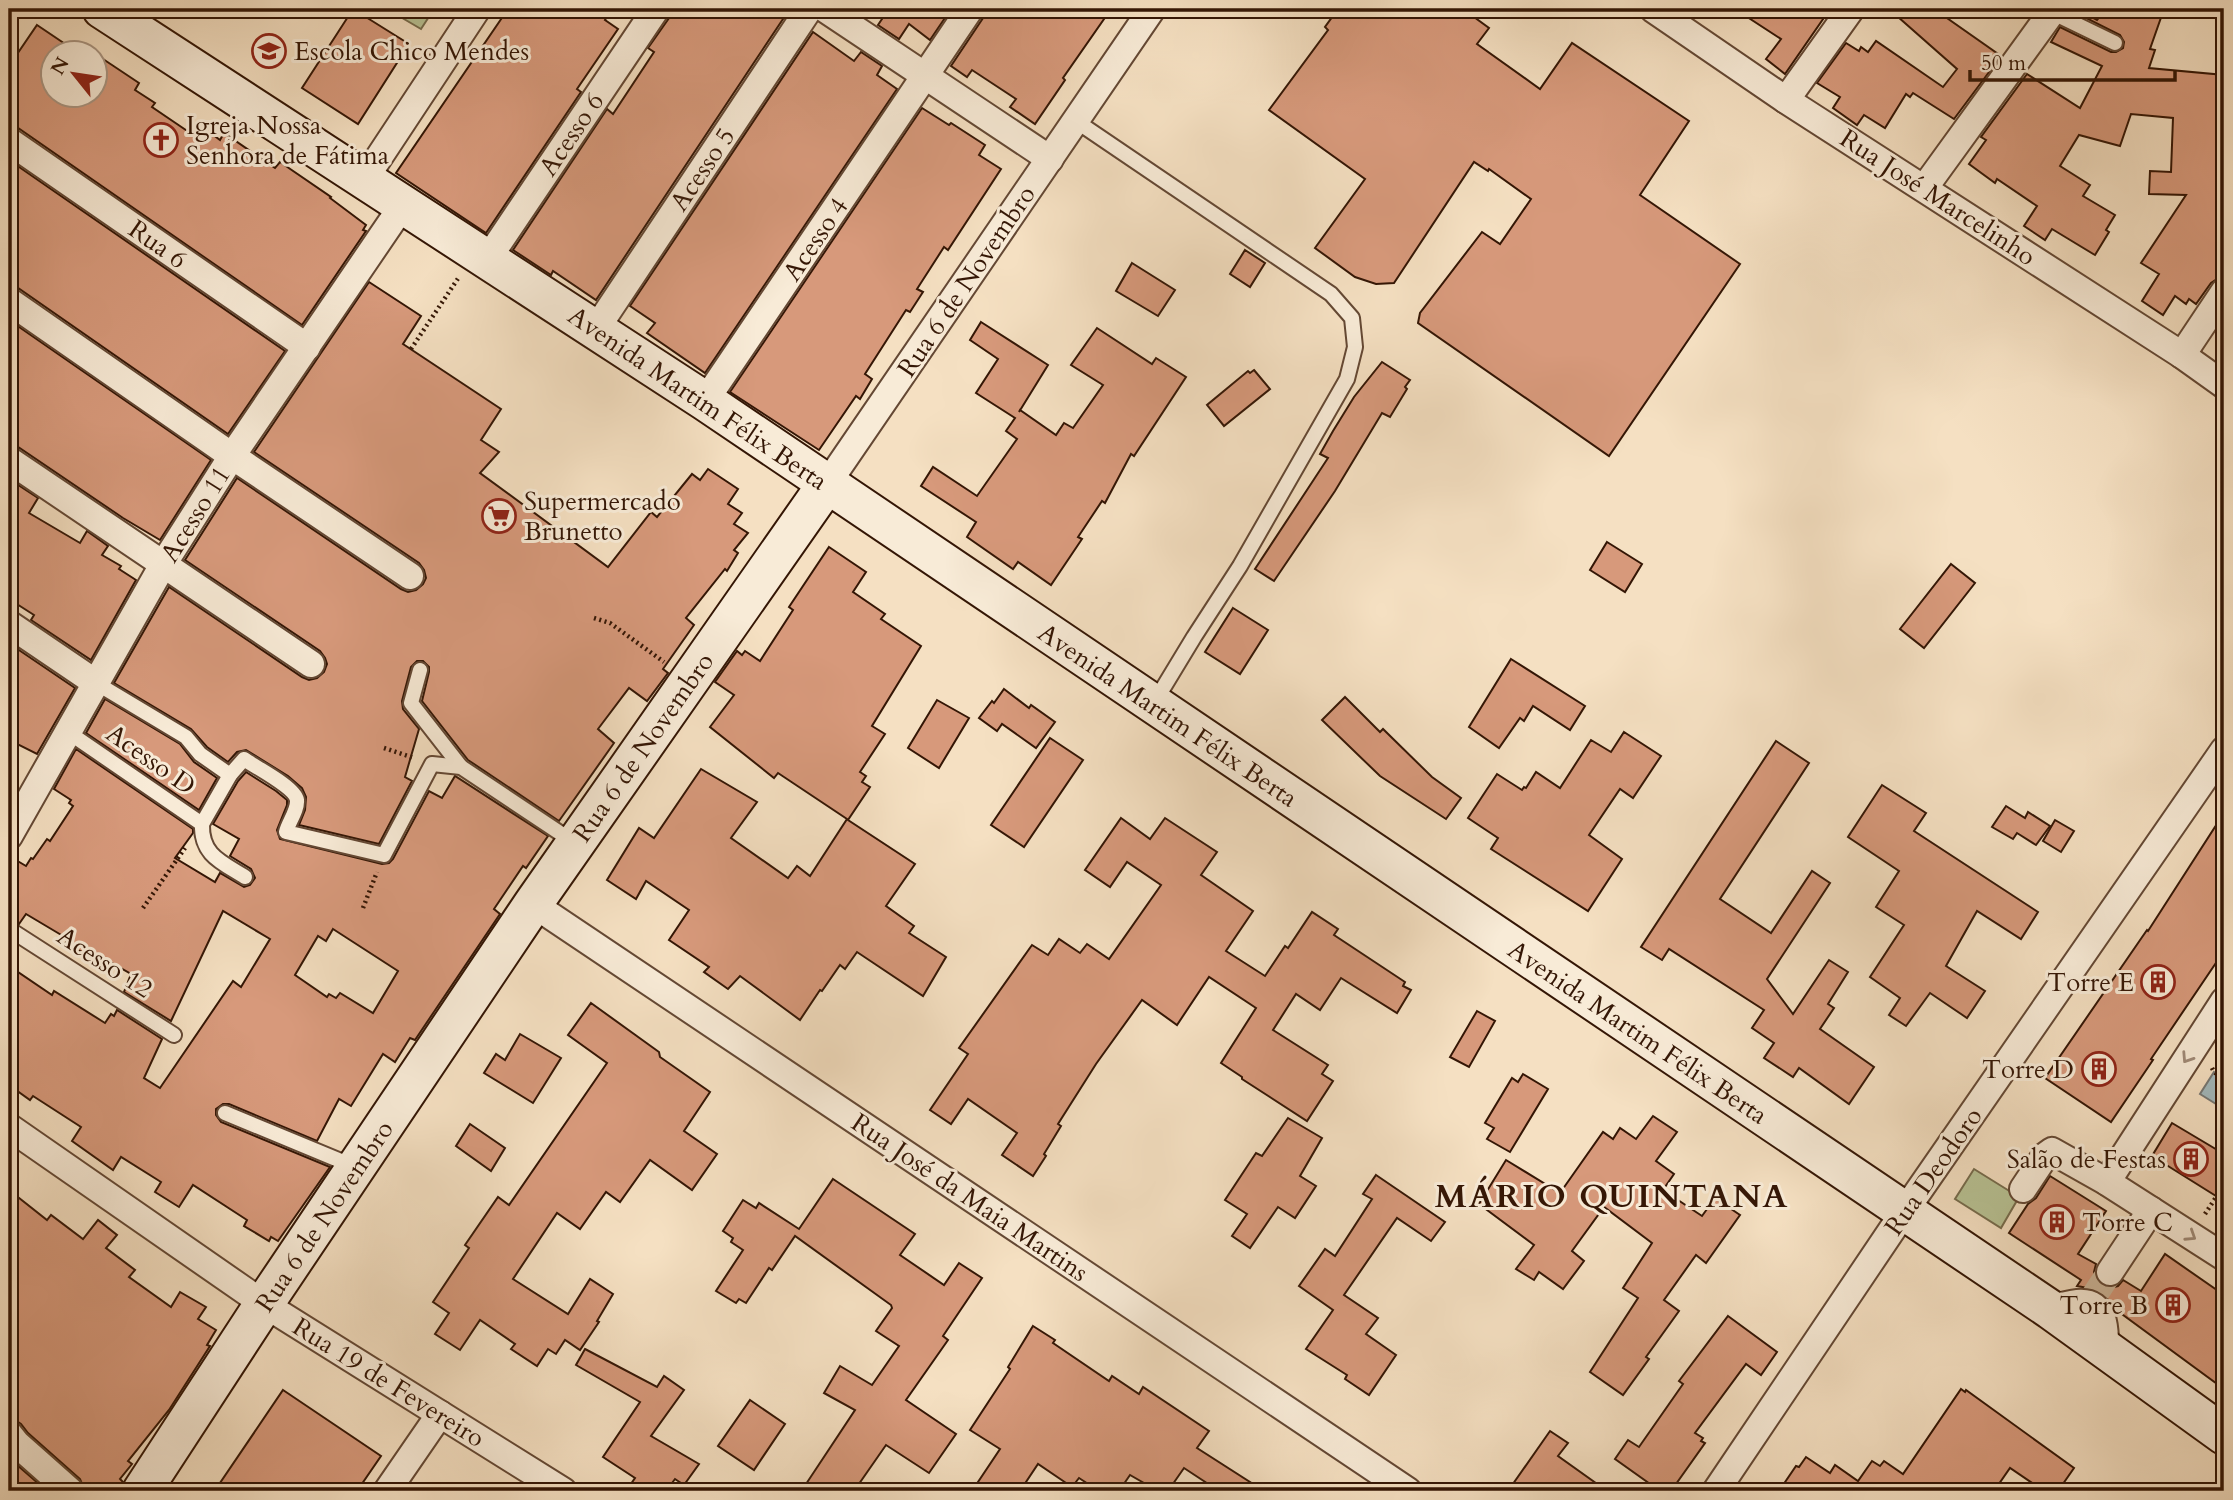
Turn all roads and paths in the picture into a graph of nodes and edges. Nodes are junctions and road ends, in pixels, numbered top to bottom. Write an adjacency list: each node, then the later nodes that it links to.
1 (102, 9): 17 (street, Avenida Martim Félix Berta)
2 (477, 9): 17 (street)
3 (656, 9): 20 (street, Acesso 6)
4 (809, 9): 23 (street, Acesso 5)
5 (825, 9): 12 (street)
6 (970, 9): 12 (street, Acesso 4)
7 (1152, 9): 14 (street, Rua 6 de Novembro)
8 (1653, 9): 13 (street, Rua José Marcelinho)
9 (1851, 9): 13 (street)
10 (2053, 10): 11 (lane); 18 (street)
11 (2115, 43)
12 (924, 76): 16 (street); 28 (street, Acesso 4)
13 (1786, 100): 18 (street, Rua José Marcelinho)
14 (1076, 121): 16 (street, Rua 6 de Novembro); 40 (lane)
15 (9, 141): 24 (street, Rua 6)
16 (1050, 159): 31 (street, Rua 6 de Novembro)
17 (364, 180): 19 (street, Avenida Martim Félix Berta)
18 (1925, 187): 26 (street, Rua José Marcelinho)
19 (403, 205): 20 (street, Avenida Martim Félix Berta); 24 (street, Acesso 11)
20 (481, 256): 23 (street, Avenida Martim Félix Berta); 25 (path)
21 (2224, 292): 26 (street)
22 (9, 301): 29 (street)
23 (596, 329): 28 (street, Avenida Martim Félix Berta)
24 (307, 347): 29 (street, Acesso 11)
25 (411, 349)
26 (2182, 355): 27 (street, Rua José Marcelinho)
27 (2224, 385)
28 (705, 401): 31 (street, Avenida Martim Félix Berta)
29 (232, 456): 32 (street, Acesso 11); 33 (street)
30 (9, 460): 32 (street)
31 (827, 484): 38 (street, Rua 6 de Novembro); 40 (street, Avenida Martim Félix Berta)
32 (164, 563): 36 (street); 39 (street, Acesso 11)
33 (410, 576)
34 (594, 618): 38 (path)
35 (9, 624): 39 (street)
36 (312, 664)
37 (420, 670): 45 (lane)
38 (690, 680): 49 (street, Rua 6 de Novembro)
39 (96, 682): 41 (street, Acesso 11); 46 (lane)
40 (1153, 704): 64 (street, Avenida Martim Félix Berta)
41 (68, 732): 47 (lane, Acesso D); 48 (street, Acesso 11)
42 (384, 748): 44 (path)
43 (2224, 750): 64 (street, Rua Deodoro)
44 (432, 764): 45 (lane); 50 (lane)
45 (461, 767): 49 (lane)
46 (230, 775): 47 (lane, Acesso D); 50 (lane, Acesso D)
47 (202, 824): 51 (lane); 53 (path)
48 (9, 836)
49 (575, 843): 52 (street, Rua 6 de Novembro)
50 (384, 855): 54 (path)
51 (245, 877)
52 (533, 904): 60 (street, Rua 6 de Novembro); 79 (street, Rua José da Maia Martins)
53 (143, 908)
54 (363, 908)
55 (9, 929): 57 (lane, Acesso 12)
56 (2224, 1001): 61 (street, one-way to 61)
57 (174, 1035)
58 (225, 1113): 60 (lane)
59 (9, 1127): 69 (street, Rua 19 de Fevereiro)
60 (356, 1168): 69 (street, Rua 6 de Novembro)
61 (2107, 1182): 63 (street); 65 (street)
62 (2224, 1185): 66 (path)
63 (2023, 1189)
64 (1904, 1212): 70 (street, Avenida Martim Félix Berta); 80 (street, Rua Deodoro)
65 (2154, 1213): 66 (street); 68 (street)
66 (2191, 1235): 67 (street, one-way to 67)
67 (2224, 1257)
68 (2114, 1275)
69 (264, 1304): 72 (street, Rua 19 de Fevereiro); 76 (street, Rua 6 de Novembro)
70 (2051, 1310): 71 (street, Avenida Martim Félix Berta); 71 (street)
71 (2105, 1348): 74 (street, Avenida Martim Félix Berta)
72 (440, 1415): 77 (street); 78 (street, Rua 19 de Fevereiro)
73 (9, 1434): 75 (street)
74 (2224, 1436)
75 (70, 1491)
76 (142, 1491)
77 (387, 1491)
78 (563, 1491)
79 (1408, 1491)
80 (1716, 1491)

